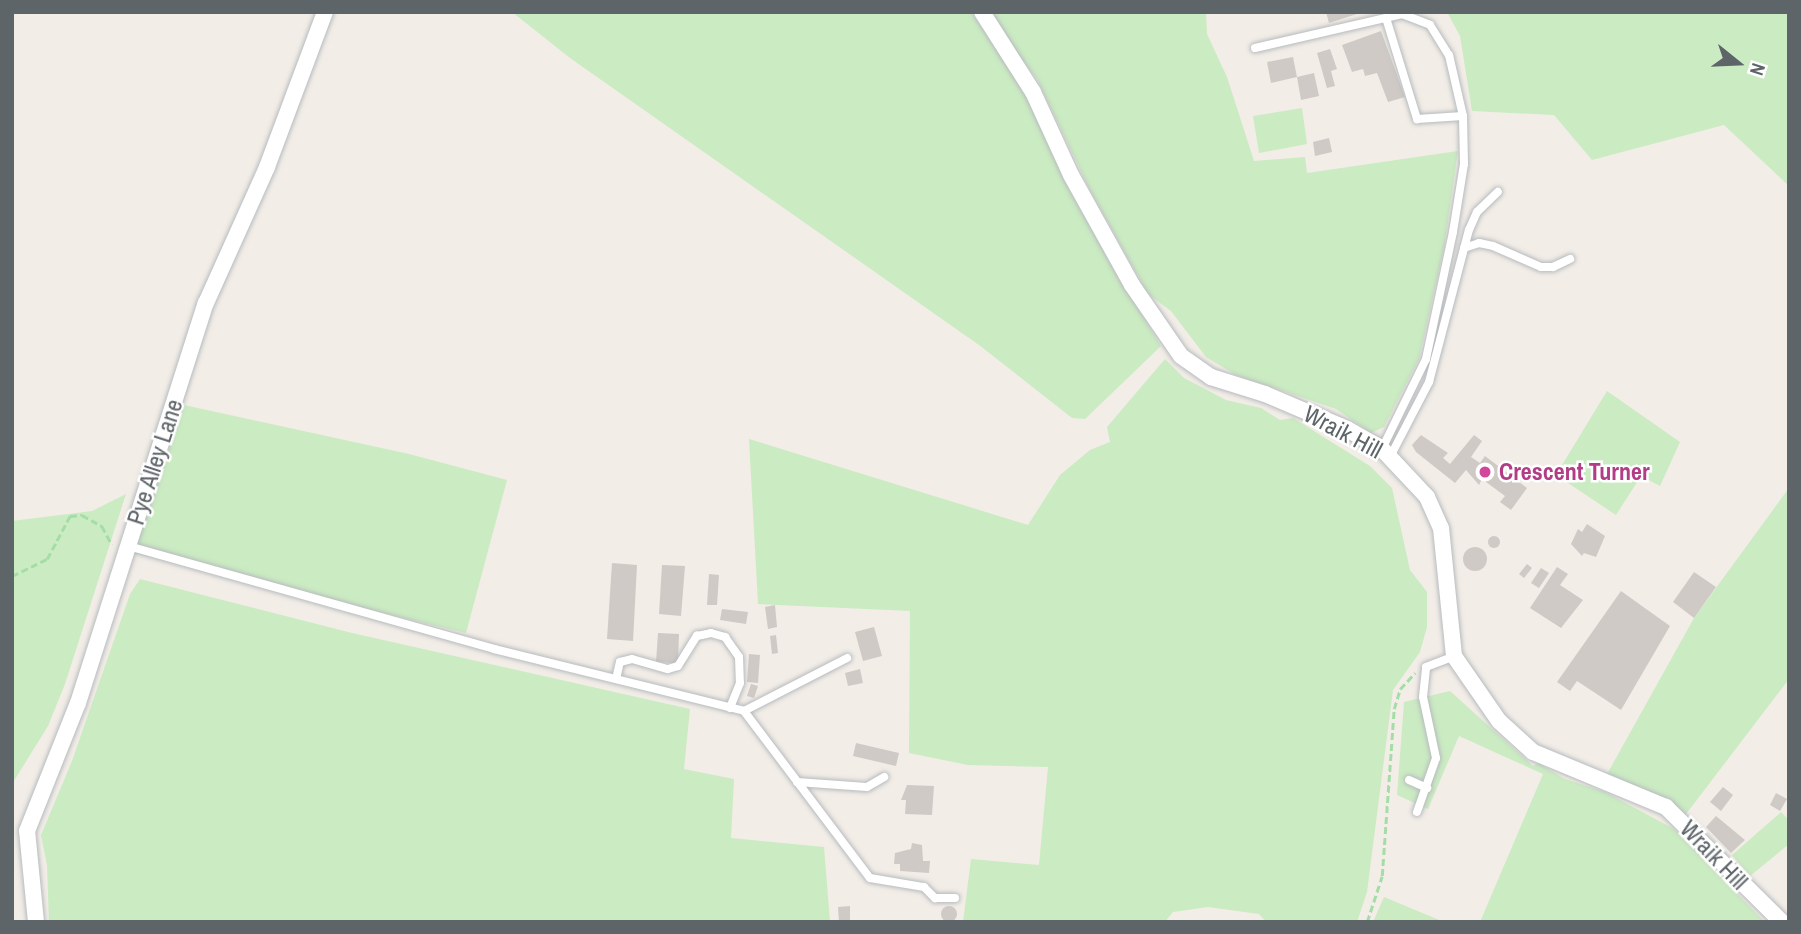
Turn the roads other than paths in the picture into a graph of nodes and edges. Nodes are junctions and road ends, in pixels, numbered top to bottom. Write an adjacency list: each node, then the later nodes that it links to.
1 (325, 12): 10 (street, Pye Alley Lane)
2 (982, 12): 9 (street, Wraik Hill)
3 (1386, 18): 4 (lane); 5 (lane); 5 (lane)
4 (1255, 48)
5 (1462, 116): 9 (lane)
6 (1498, 192): 7 (lane)
7 (1464, 248): 8 (lane); 9 (lane)
8 (1570, 259)
9 (1386, 453): 11 (street, Wraik Hill)
10 (126, 552): 13 (lane); 22 (street, Pye Alley Lane)
11 (1454, 656): 19 (lane); 23 (street, Wraik Hill)
12 (847, 658): 15 (lane)
13 (616, 679): 14 (lane); 14 (lane)
14 (730, 708): 15 (lane)
15 (744, 711): 18 (lane)
16 (884, 777): 18 (lane)
17 (1409, 780): 19 (lane)
18 (797, 782): 21 (lane)
19 (1427, 788): 20 (lane)
20 (1417, 812)
21 (955, 898)
22 (36, 922)
23 (1782, 922)

